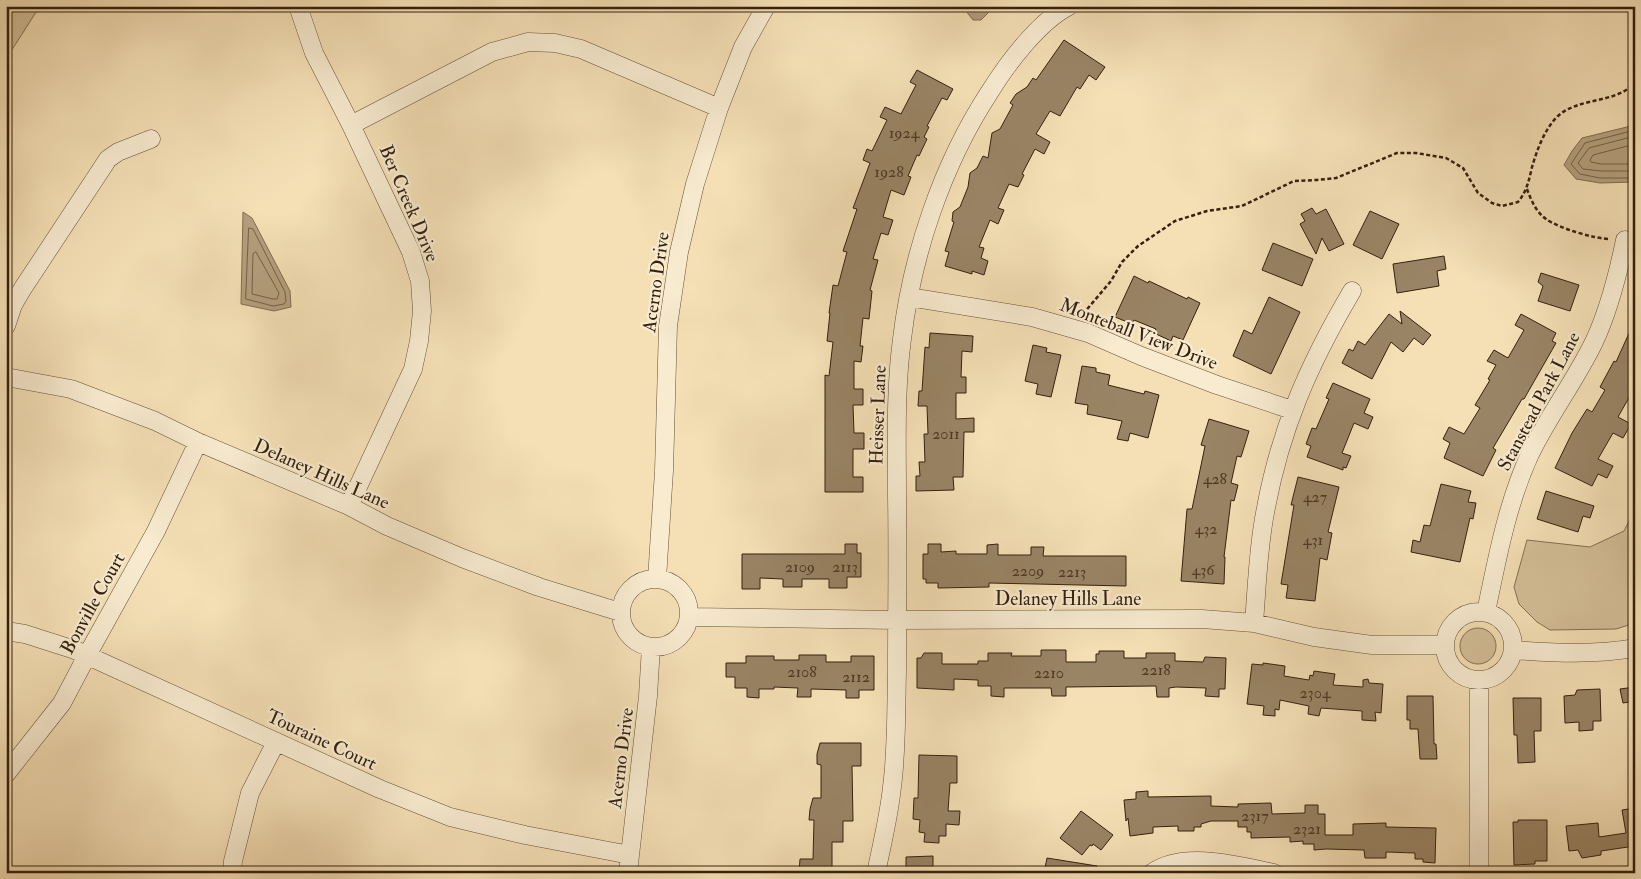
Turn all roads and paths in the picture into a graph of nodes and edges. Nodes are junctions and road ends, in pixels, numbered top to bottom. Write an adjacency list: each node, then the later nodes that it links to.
1 (298, 6): 6 (street, Ber Creek Drive)
2 (766, 6): 5 (street, Acerno Drive)
3 (1069, 6): 11 (street, Heisser Lane)
4 (1635, 83): 8 (path)
5 (719, 108): 6 (street); 18 (street, Acerno Drive)
6 (351, 124): 17 (street, Ber Creek Drive)
7 (151, 139): 13 (street)
8 (1527, 189): 9 (path); 12 (path)
9 (1625, 240): 20 (street, Stanstead Park Lane)
10 (1352, 291): 15 (street)
11 (909, 297): 15 (street, Monteball View Drive); 22 (street, Heisser Lane)
12 (1082, 315)
13 (6, 326)
14 (6, 377): 16 (street, Delaney Hills Lane)
15 (1292, 410): 23 (street)
16 (198, 442): 17 (street, Delaney Hills Lane); 29 (street, Bonville Court)
17 (349, 506): 19 (street, Delaney Hills Lane)
18 (657, 579): 19 (street); 21 (street)
19 (620, 612): 26 (street)
20 (1486, 612): 25 (street); 28 (street)
21 (689, 617): 22 (street, Delaney Hills Lane); 26 (street)
22 (897, 620): 23 (street, Delaney Hills Lane); 35 (street, Heisser Lane)
23 (1254, 623): 25 (street, Delaney Hills Lane)
24 (6, 631): 29 (street, Touraine Court)
25 (1444, 645): 30 (street)
26 (651, 647): 33 (street, Acerno Drive)
27 (1635, 648): 28 (street)
28 (1514, 650): 30 (street)
29 (87, 655): 31 (street, Touraine Court); 32 (street, Bonville Court)
30 (1480, 680): 38 (street)
31 (276, 742): 33 (street, Touraine Court); 34 (street)
32 (6, 774)
33 (629, 864)
34 (232, 873)
35 (876, 873)
36 (1152, 873): 37 (street)
37 (1274, 873)
38 (1479, 873)

